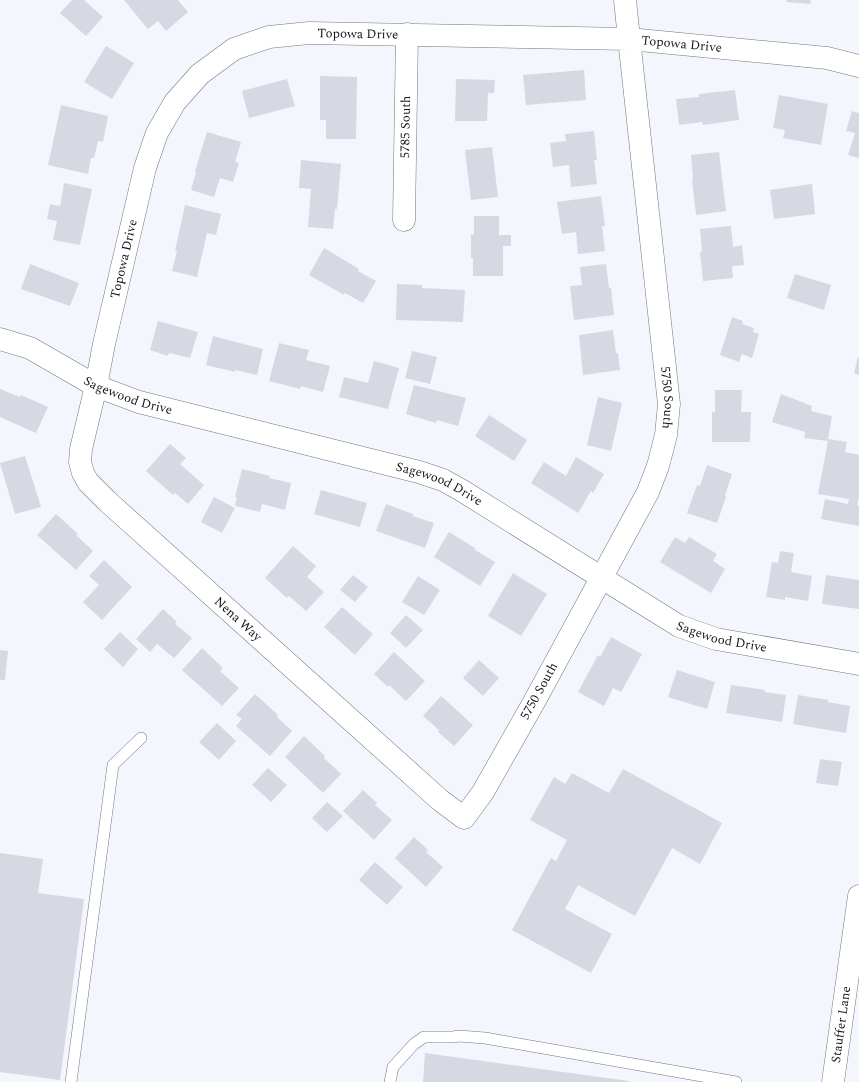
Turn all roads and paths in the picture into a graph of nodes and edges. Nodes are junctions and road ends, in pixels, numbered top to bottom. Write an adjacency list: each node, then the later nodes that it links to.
1 (625, 0): 3 (street, 5750 South)
2 (407, 34): 3 (street, Topowa Drive); 5 (street, 5785 South); 7 (street, Topowa Drive)
3 (629, 39): 4 (street, Topowa Drive); 8 (street, 5750 South)
4 (859, 66)
5 (404, 220)
6 (0, 339): 7 (street, Sagewood Drive)
7 (96, 386): 8 (street, Sagewood Drive); 11 (street, Nena Way)
8 (600, 578): 9 (street, Sagewood Drive); 11 (street, 5750 South)
9 (859, 664)
10 (141, 738): 15 (lane)
11 (464, 818)
12 (859, 896): 13 (street, Stauffer Lane)
13 (852, 985): 18 (street, Stauffer Lane)
14 (721, 1081): 16 (lane); 17 (lane)
15 (71, 1082)
16 (390, 1082)
17 (736, 1082)
18 (833, 1082)

